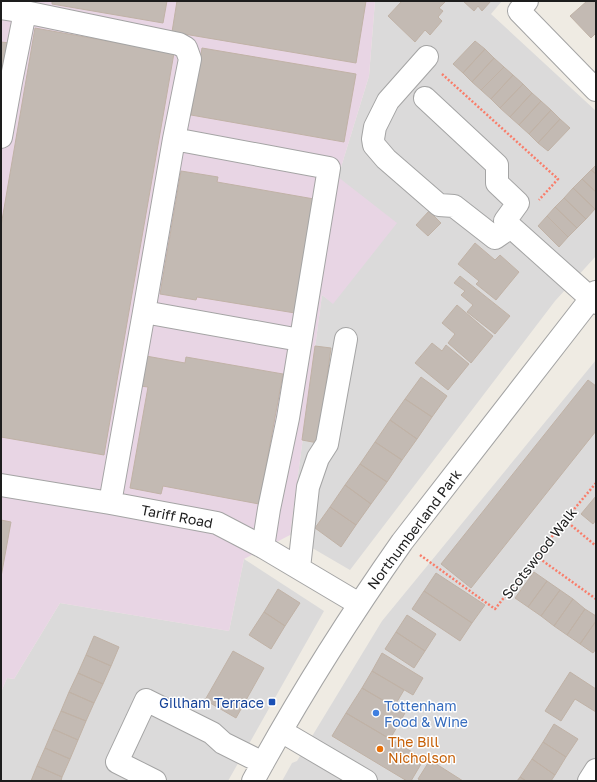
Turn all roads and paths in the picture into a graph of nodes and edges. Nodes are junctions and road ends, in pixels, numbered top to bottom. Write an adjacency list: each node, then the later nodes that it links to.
1 (527, 1): 5 (street)
2 (1, 8): 3 (street)
3 (25, 12): 7 (street); 8 (street)
4 (427, 57): 9 (street)
5 (596, 90)
6 (425, 98): 9 (street)
7 (1, 137)
8 (174, 139): 11 (street); 13 (street)
9 (511, 227): 10 (street)
10 (594, 297): 18 (street, Northumberland Park)
11 (144, 312): 13 (street); 16 (street)
12 (346, 339): 22 (street)
13 (300, 340): 20 (street)
14 (596, 483): 17 (path, Scotswood Walk)
15 (1, 485): 16 (street, Tariff Road)
16 (110, 503): 20 (street, Tariff Road)
17 (565, 520): 19 (path); 21 (path, Scotswood Walk)
18 (402, 542): 21 (path, Scotswood Walk); 24 (street, Northumberland Park)
19 (596, 546)
20 (263, 547): 22 (street, Tariff Road)
21 (536, 556): 23 (path)
22 (299, 568): 24 (street, Tariff Road)
23 (596, 599)
24 (359, 604): 25 (street, Northumberland Park)
25 (282, 731): 27 (street, Northumberland Park); 29 (street)
26 (596, 770): 30 (street)
27 (258, 772): 28 (street)
28 (155, 781)
29 (365, 781)
30 (589, 781)

